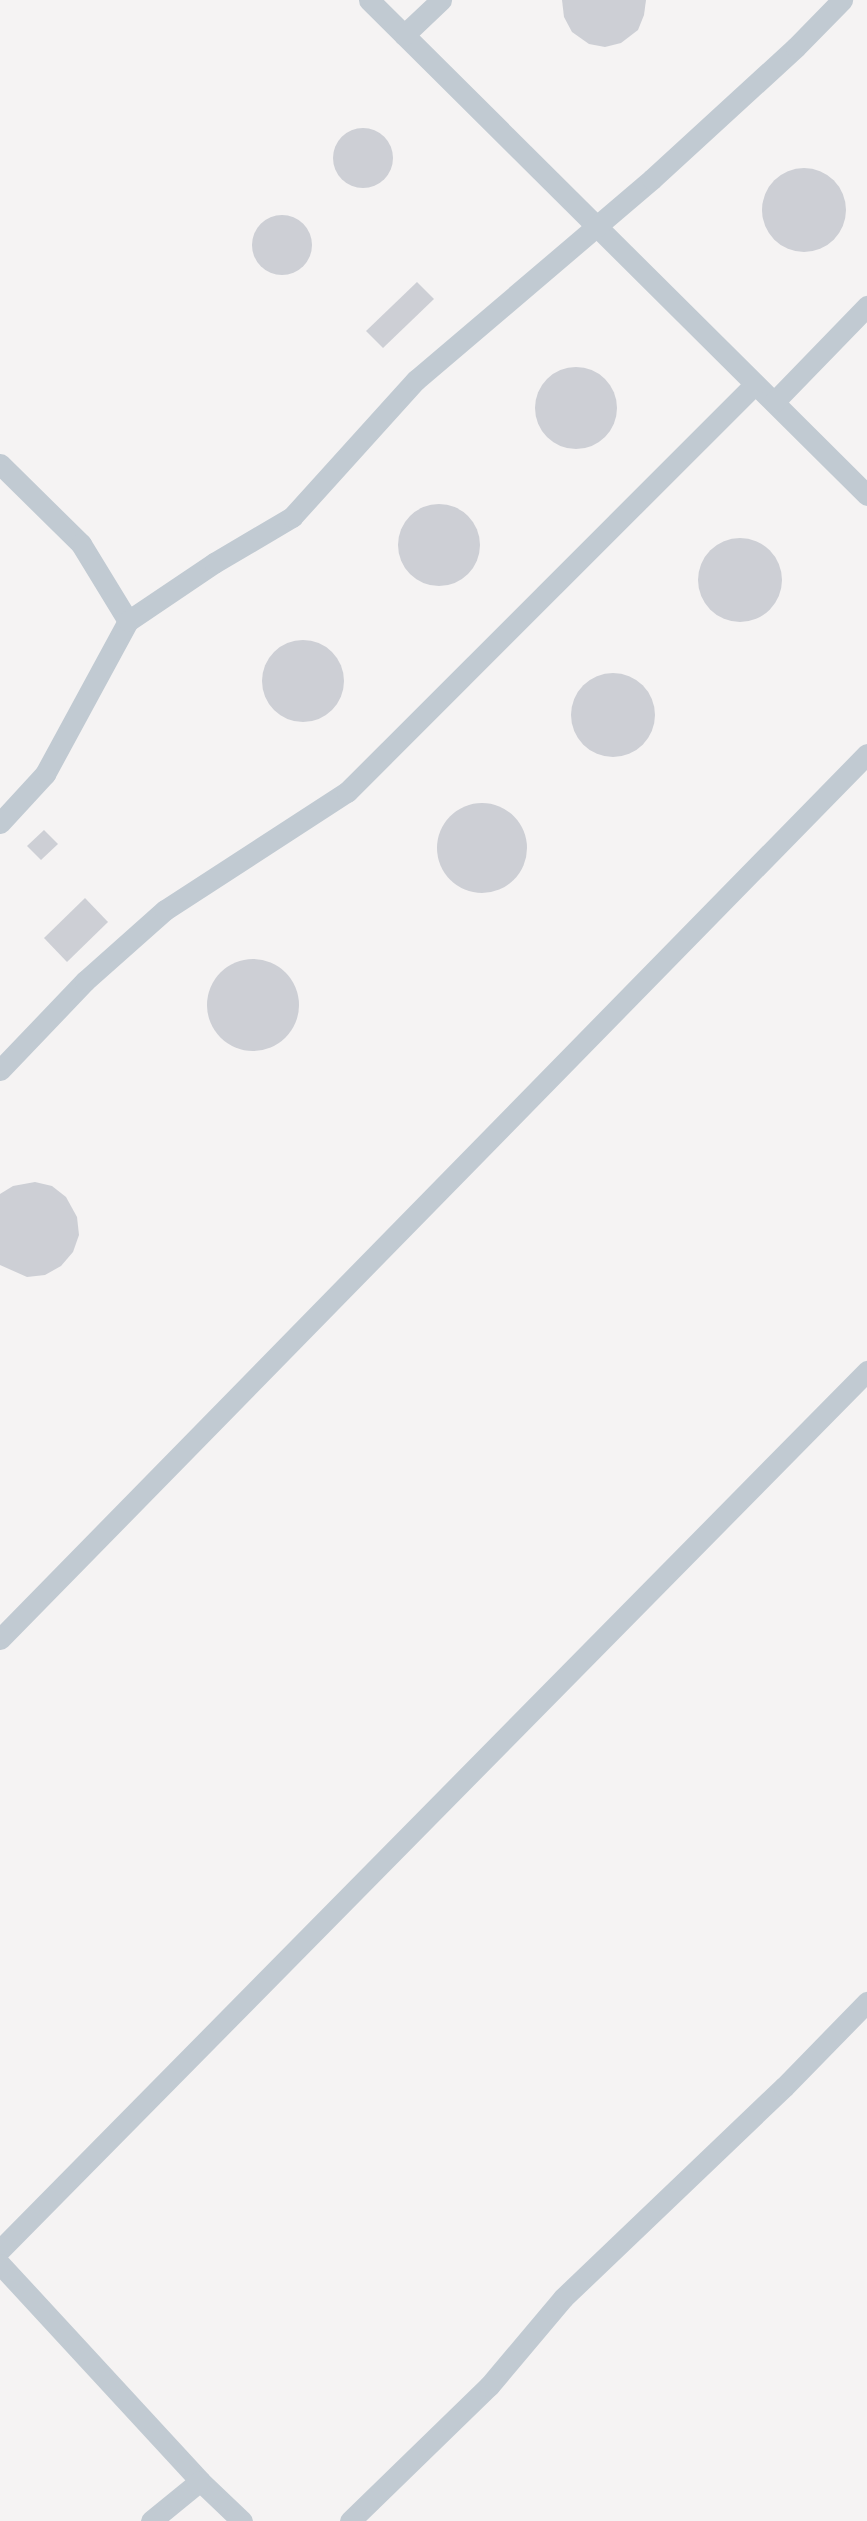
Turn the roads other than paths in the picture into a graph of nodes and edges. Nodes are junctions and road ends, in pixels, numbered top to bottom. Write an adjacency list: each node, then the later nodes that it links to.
1 (368, 0): 4 (lane)
2 (441, 0): 4 (lane)
3 (842, 0): 5 (lane)
4 (404, 35): 5 (lane)
5 (598, 226): 7 (lane); 11 (lane)
6 (867, 306): 8 (lane)
7 (754, 385): 8 (lane); 14 (lane)
8 (774, 402): 10 (lane)
9 (0, 464): 11 (lane)
10 (867, 495)
11 (128, 621): 13 (lane)
12 (867, 754): 16 (lane)
13 (0, 823)
14 (0, 1070)
15 (867, 1370): 18 (lane)
16 (0, 1638)
17 (867, 2002): 23 (lane)
18 (0, 2250)
19 (0, 2264): 20 (lane)
20 (200, 2481): 21 (lane); 22 (lane)
21 (151, 2521)
22 (242, 2521)
23 (350, 2521)

